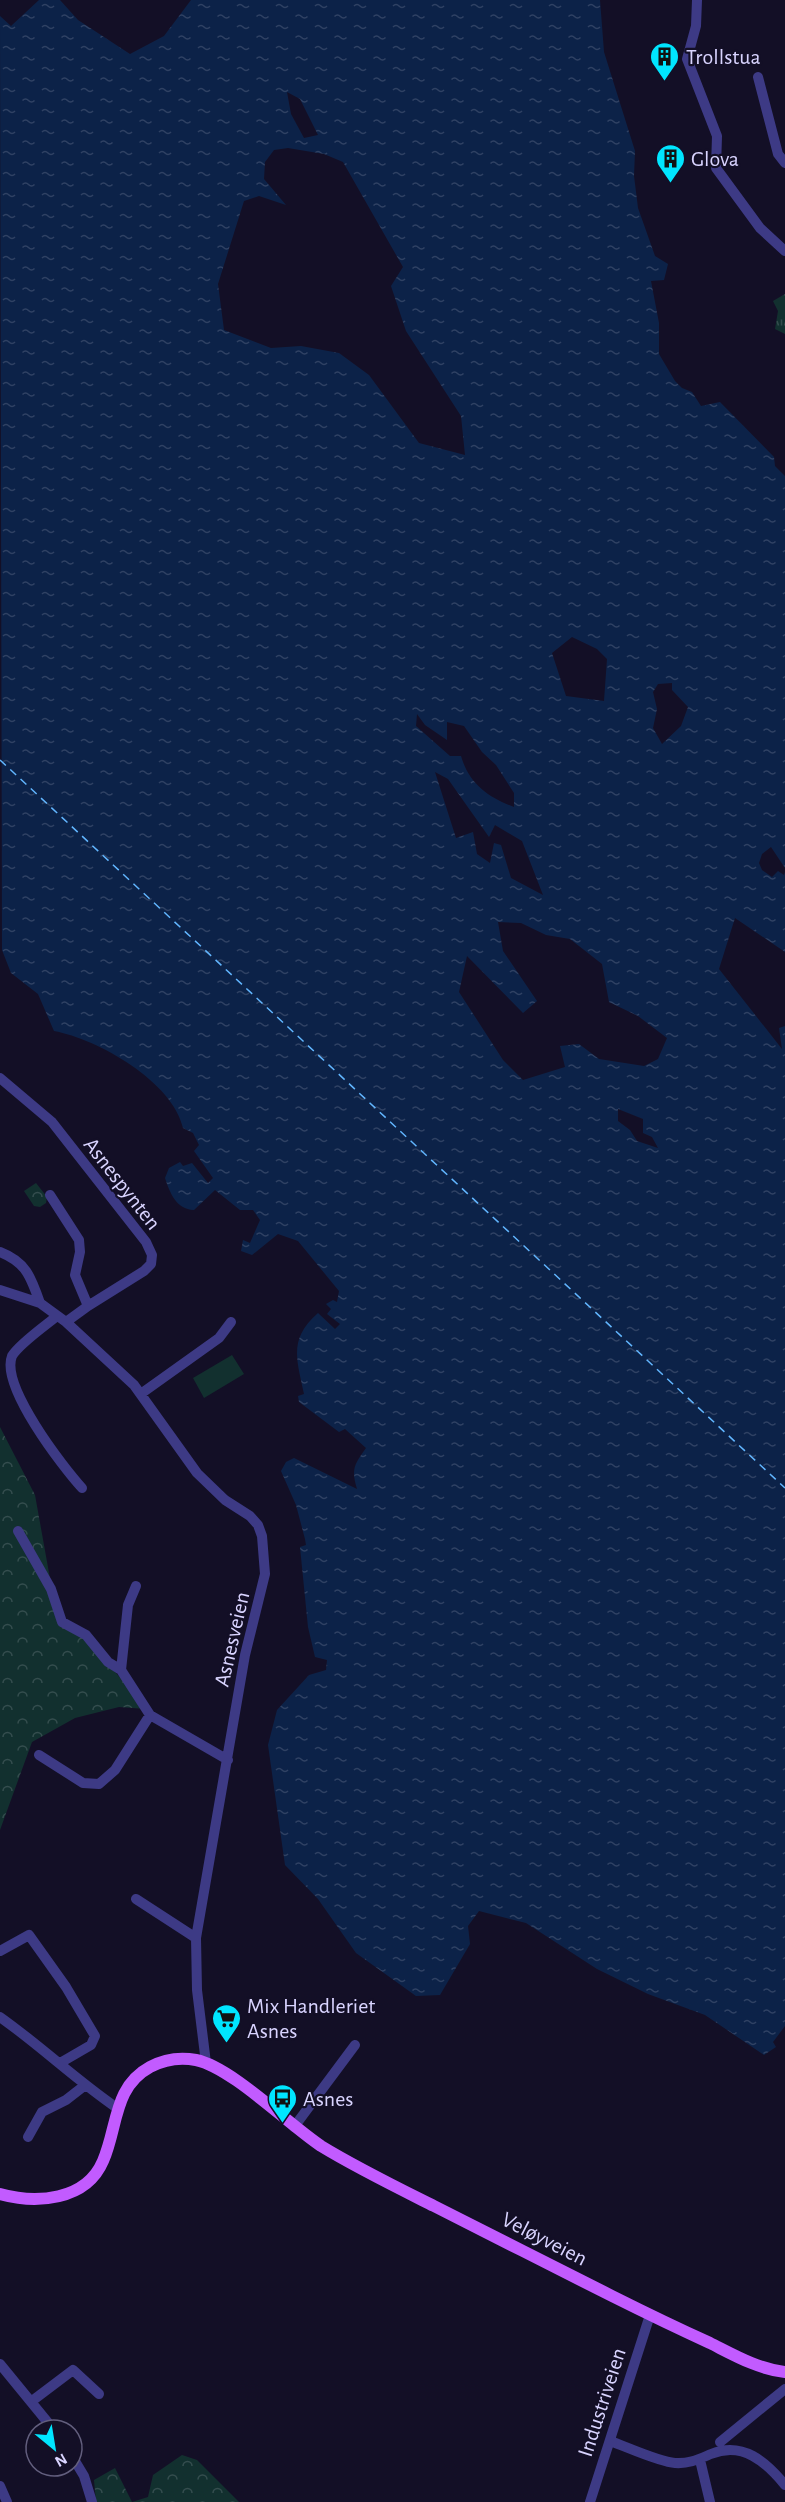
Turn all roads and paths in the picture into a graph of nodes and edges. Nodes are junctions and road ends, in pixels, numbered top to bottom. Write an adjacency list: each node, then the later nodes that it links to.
1 (697, 0): 4 (street)
2 (758, 77): 3 (street)
3 (785, 163)
4 (785, 251)
5 (0, 1078): 10 (street, Asnespynten)
6 (50, 1195): 10 (street)
7 (0, 1252): 9 (street)
8 (0, 1290): 9 (street, Asnesveien)
9 (40, 1303): 11 (street, Asnesveien)
10 (88, 1306): 11 (street, Asnespynten)
11 (61, 1319): 13 (street, Asnesveien); 14 (street, Asnespynten)
12 (231, 1322): 13 (street)
13 (142, 1393): 20 (street, Asnesveien)
14 (82, 1488)
15 (18, 1531): 17 (street)
16 (136, 1586): 17 (street)
17 (121, 1670): 18 (street)
18 (150, 1715): 19 (street); 20 (street)
19 (39, 1755)
20 (228, 1760): 22 (street, Asnesveien)
21 (136, 1899): 22 (street)
22 (196, 1938): 26 (street, Asnesveien)
23 (0, 1951): 27 (street)
24 (0, 2017): 27 (street)
25 (356, 2045): 30 (street)
26 (206, 2062): 29 (main road, Veløyveien); 30 (main road, Veløyveien)
27 (60, 2063): 28 (street)
28 (84, 2086): 29 (street); 31 (street)
29 (117, 2108): 32 (main road, Veløyveien)
30 (294, 2127): 33 (main road, Veløyveien)
31 (28, 2137)
32 (0, 2194)
33 (650, 2315): 35 (main road, Veløyveien); 40 (street, Industriveien)
34 (0, 2364): 38 (street)
35 (785, 2372)
36 (785, 2389): 41 (street)
37 (99, 2394): 38 (street)
38 (33, 2401): 39 (street)
39 (45, 2418)
40 (610, 2441): 42 (street); 48 (street, Industriveien)
41 (720, 2442)
42 (700, 2460): 44 (street); 49 (street)
43 (84, 2476): 47 (street)
44 (785, 2485)
45 (0, 2486): 46 (street)
46 (7, 2502)
47 (92, 2502)
48 (590, 2502)
49 (710, 2502)

